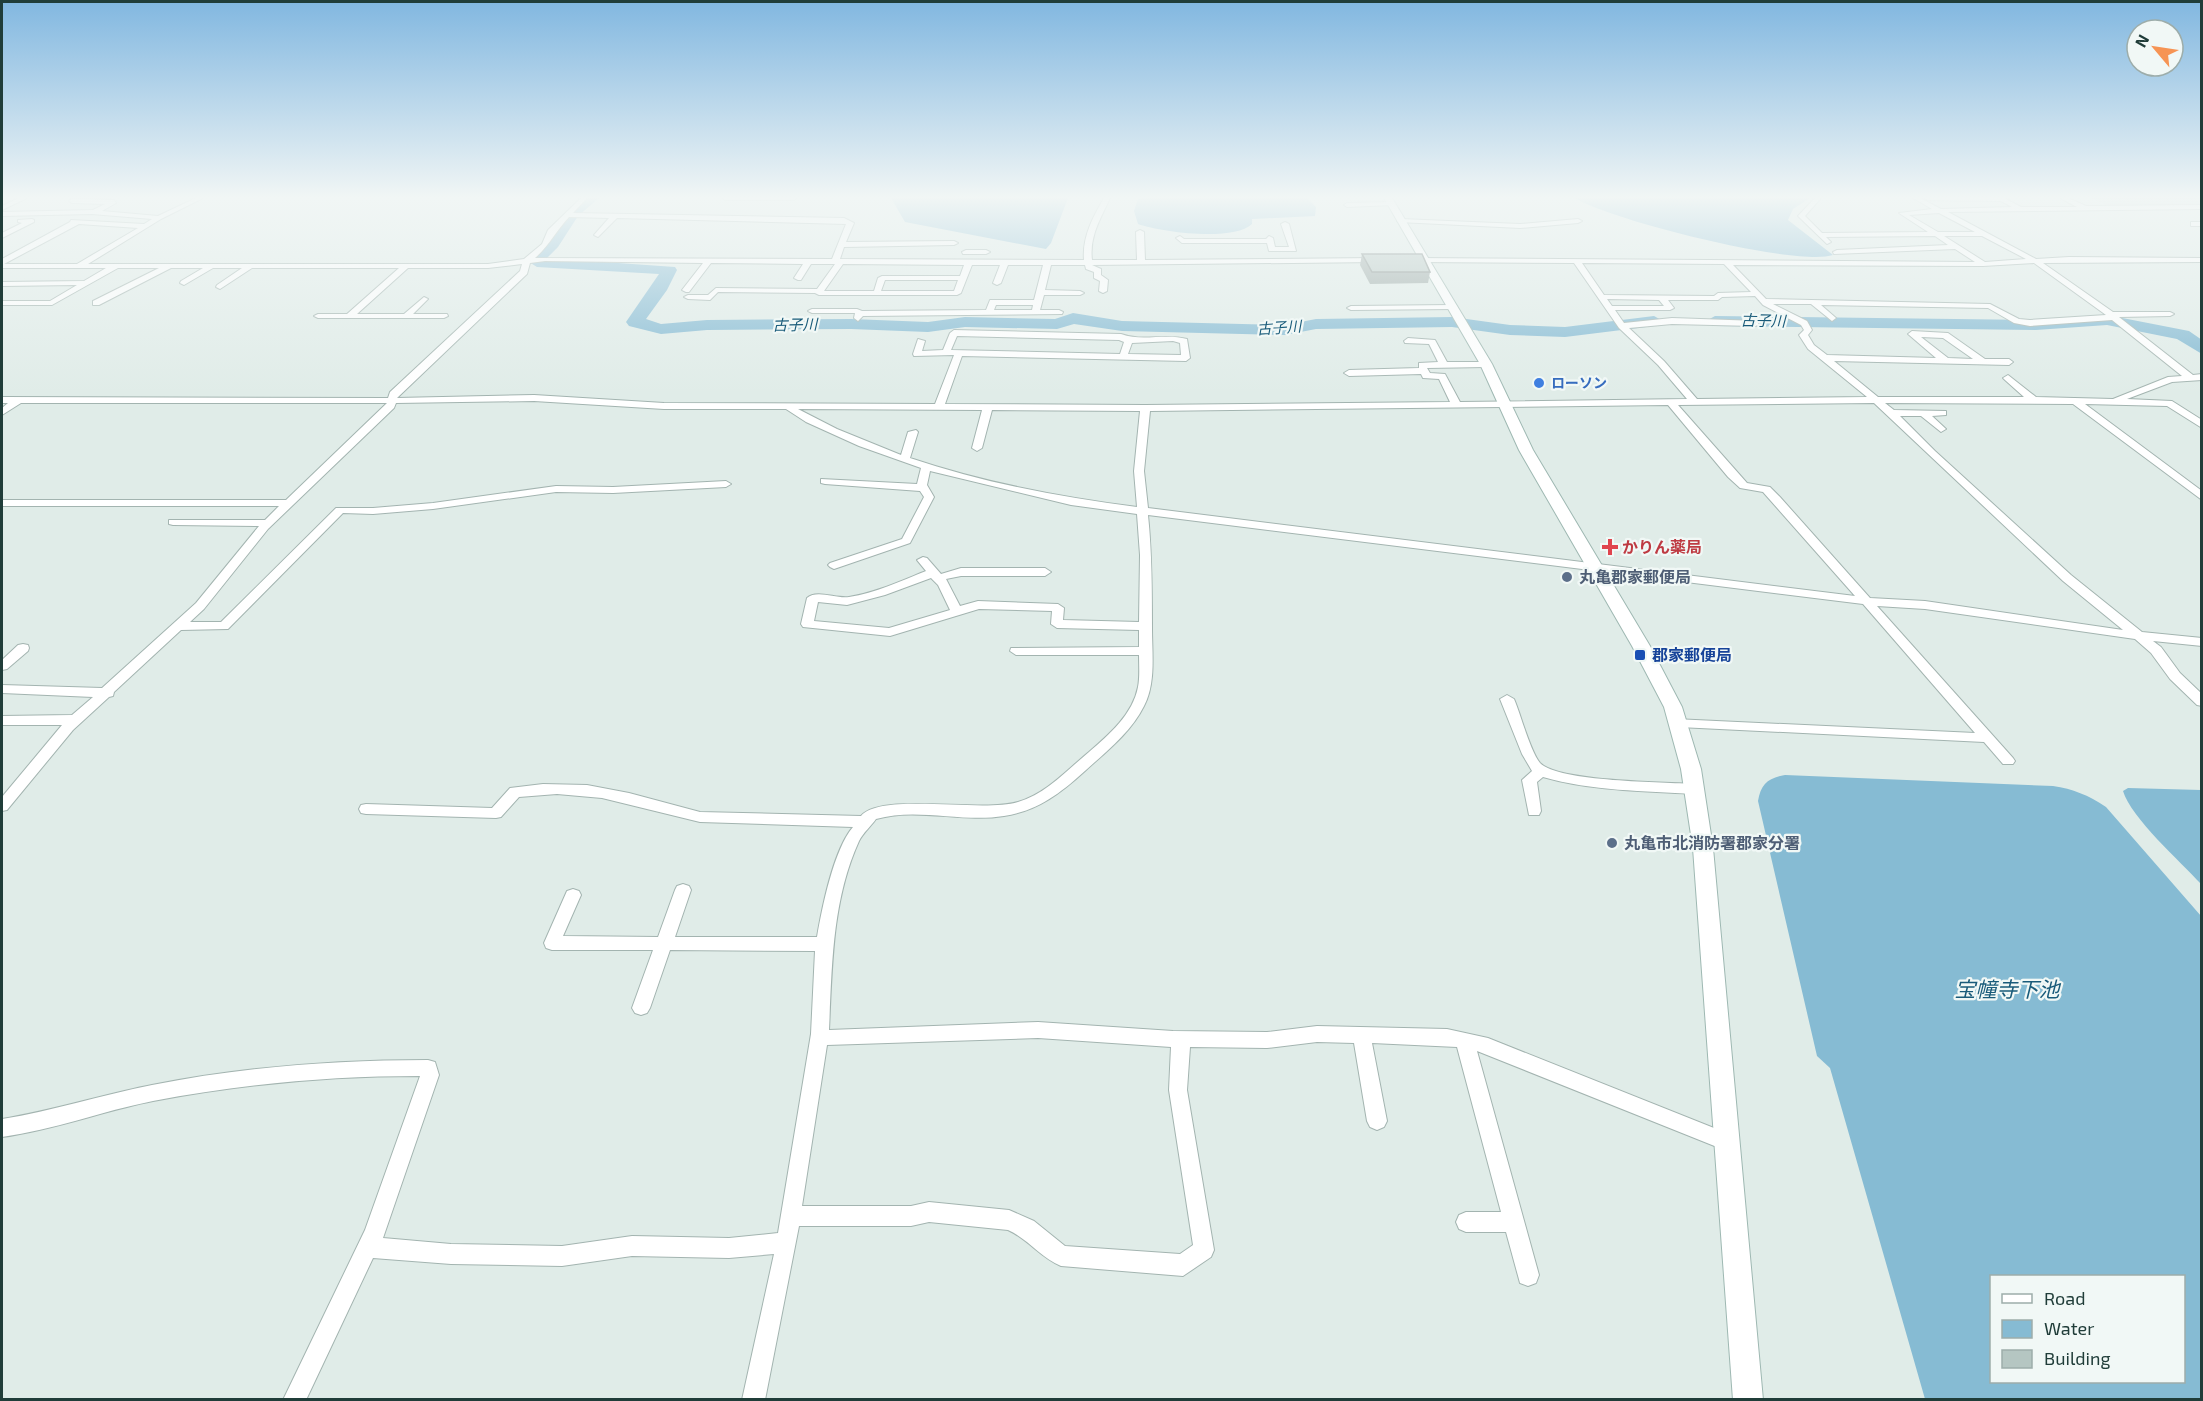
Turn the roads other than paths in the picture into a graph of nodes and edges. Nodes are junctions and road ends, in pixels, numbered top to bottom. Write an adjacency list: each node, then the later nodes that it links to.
1 (83, 263): 20 (street)
2 (506, 263): 25 (street)
3 (528, 263): 86 (street)
4 (707, 263): 37 (street)
5 (807, 263): 27 (street)
6 (837, 263): 37 (street)
7 (968, 263): 28 (street)
8 (1005, 263): 31 (street)
9 (1048, 263): 36 (street)
10 (1088, 263): 34 (street)
11 (1275, 263): 26 (street)
12 (1426, 263): 52 (street)
13 (1578, 263): 43 (street)
14 (1727, 263): 39 (street)
15 (1940, 263): 18 (street)
16 (2000, 263): 18 (street)
17 (2039, 263): 64 (street)
18 (1983, 264)
19 (2, 266): 20 (street)
20 (79, 266): 21 (street)
21 (116, 266): 22 (street); 29 (street)
22 (170, 266): 23 (street); 50 (street)
23 (211, 266): 24 (street); 30 (street)
24 (249, 266): 25 (street); 33 (street)
25 (406, 266): 61 (street)
26 (1275, 274)
27 (798, 278)
28 (963, 278): 35 (street); 42 (street)
29 (86, 283): 32 (street); 49 (street)
30 (184, 283)
31 (999, 283)
32 (2, 284)
33 (220, 287)
34 (1103, 291)
35 (892, 292): 42 (street); 42 (street)
36 (1040, 292): 38 (street); 51 (street)
37 (819, 293): 41 (street); 42 (street); 56 (street)
38 (1080, 293)
39 (1755, 293): 40 (street); 44 (street); 47 (street)
40 (1853, 293)
41 (845, 296)
42 (881, 297): 46 (street)
43 (1604, 297): 44 (street); 54 (street)
44 (1662, 298): 54 (street)
45 (424, 299): 62 (street)
46 (898, 301)
47 (1764, 301): 48 (street); 72 (street)
48 (1813, 302): 63 (street); 64 (street)
49 (2, 303)
50 (96, 303)
51 (1038, 303): 56 (street); 57 (street)
52 (1452, 307): 53 (street); 77 (street)
53 (1351, 308)
54 (1611, 308): 66 (street)
55 (326, 310): 61 (street)
56 (989, 312): 57 (street)
57 (1035, 312): 58 (street)
58 (1059, 312)
59 (2170, 314): 64 (street)
60 (444, 315): 62 (street)
61 (349, 316): 62 (street)
62 (406, 316)
63 (1832, 318)
64 (2115, 318): 81 (street)
65 (1755, 322): 66 (street)
66 (1621, 324): 89 (street)
67 (1129, 340): 70 (street); 73 (street); 73 (street)
68 (921, 341): 70 (street)
69 (1408, 341): 78 (street)
70 (946, 352): 71 (street)
71 (959, 353): 73 (street); 96 (street)
72 (1824, 358): 74 (street); 87 (street)
73 (1128, 359)
74 (1946, 361): 75 (street); 75 (street)
75 (1982, 361): 76 (street)
76 (2010, 362)
77 (1486, 364): 78 (street); 94 (street)
78 (1444, 365): 79 (street)
79 (1424, 371): 80 (street); 93 (street)
80 (1349, 373)
81 (2190, 377): 82 (street); 91 (street)
82 (2202, 377)
83 (2008, 378): 88 (street)
84 (21, 399): 85 (street); 86 (street); 99 (street)
85 (2, 400)
86 (392, 400): 95 (street); 114 (street)
87 (1875, 400): 88 (street); 89 (street); 100 (street)
88 (2033, 400): 90 (street)
89 (1694, 401): 92 (street)
90 (2075, 401): 91 (street); 112 (street)
91 (2115, 401): 103 (street)
92 (1670, 402): 94 (street); 123 (street)
93 (1456, 404): 94 (street); 98 (street)
94 (1504, 404): 120 (street)
95 (786, 405): 96 (street); 107 (street)
96 (939, 407): 97 (street)
97 (988, 407): 98 (street); 106 (street)
98 (1145, 408): 115 (street)
99 (2, 412)
100 (1892, 413): 101 (street); 127 (street)
101 (1923, 413): 102 (street); 104 (street)
102 (1943, 413)
103 (2202, 425)
104 (1941, 429)
105 (913, 432): 107 (street)
106 (977, 448)
107 (904, 460): 108 (street)
108 (926, 468): 111 (street); 115 (street)
109 (825, 481): 111 (street)
110 (726, 484): 125 (street)
111 (924, 488): 119 (street)
112 (2202, 497)
113 (2, 503): 114 (street)
114 (289, 503): 117 (street)
115 (1144, 512): 120 (street); 126 (street)
116 (173, 522): 117 (street)
117 (269, 522): 125 (street)
118 (923, 560): 122 (street)
119 (834, 565)
120 (1594, 568): 123 (street); 139 (street)
121 (1045, 572): 122 (street)
122 (935, 575): 124 (street); 124 (street)
123 (1864, 601): 127 (street); 140 (street)
124 (957, 612): 126 (street)
125 (179, 626): 134 (street)
126 (1145, 626): 131 (street)
127 (2140, 636): 128 (street); 136 (street)
128 (2202, 642)
129 (23, 648): 132 (street)
130 (1016, 651): 131 (street)
131 (1145, 651): 147 (street)
132 (2, 666)
133 (2, 689): 134 (street)
134 (108, 693): 138 (street)
135 (1507, 699): 142 (street)
136 (2202, 702)
137 (2, 720): 138 (street)
138 (76, 720): 144 (street)
139 (1679, 722): 140 (street); 143 (street)
140 (1988, 738): 141 (street)
141 (2008, 760)
142 (1542, 771): 143 (street); 146 (street)
143 (1694, 789): 159 (street)
144 (2, 806)
145 (366, 808): 147 (street)
146 (1534, 811)
147 (864, 822): 151 (street)
148 (684, 890): 150 (street)
149 (573, 895): 150 (street)
150 (664, 943): 151 (street); 152 (street)
151 (824, 944): 154 (street)
152 (641, 1008)
153 (1362, 1035): 155 (street); 156 (street); 157 (street)
154 (819, 1038): 155 (street); 160 (street)
155 (1181, 1039): 160 (street)
156 (1465, 1041): 159 (street); 162 (street)
157 (1377, 1121)
158 (2, 1128): 164 (street)
159 (1727, 1142): 168 (street)
160 (790, 1216): 163 (street)
161 (1466, 1222): 162 (street)
162 (1514, 1222): 165 (street)
163 (786, 1242): 164 (street); 167 (street)
164 (368, 1247): 166 (street)
165 (1528, 1275)
166 (294, 1400)
167 (753, 1400)
168 (1748, 1400)

